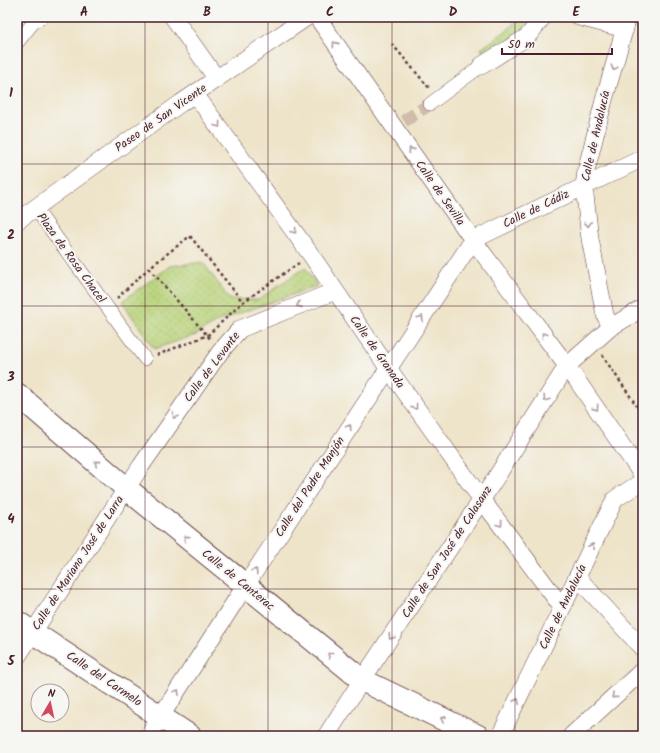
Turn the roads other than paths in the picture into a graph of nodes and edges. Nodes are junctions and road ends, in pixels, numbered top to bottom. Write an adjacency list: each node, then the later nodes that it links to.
1 (37, 17): 8 (street)
2 (173, 17): 10 (street)
3 (307, 17): 10 (street, Paseo de San Vicente)
4 (317, 17): 17 (street, Calle de Sevilla, one-way to 4)
5 (543, 17): 9 (street)
6 (579, 17): 7 (street)
7 (627, 23): 14 (street, Calle de Andalucía, one-way to 14)
8 (17, 43)
9 (480, 66): 12 (street)
10 (216, 79): 11 (street, Paseo de San Vicente)
11 (195, 94): 15 (street, Paseo de San Vicente); 18 (street, Calle de Granada, one-way to 18)
12 (434, 101)
13 (643, 158): 14 (street, Calle de Cádiz)
14 (584, 186): 17 (street, Calle de Cádiz); 20 (street, Calle de Andalucía, one-way to 20)
15 (35, 208): 16 (street, Paseo de San Vicente); 21 (street, Plaza de Rosa Chacel)
16 (17, 220)
17 (473, 240): 22 (street, Calle de Sevilla, one-way to 17); 23 (street, Calle del Padre Manjón, one-way to 17)
18 (335, 291): 23 (street, Calle de Granada); 26 (street, Calle de Levante, one-way to 26)
19 (643, 308): 20 (street, Calle de San José de Calasanz)
20 (611, 327): 22 (street, Calle de San José de Calasanz)
21 (146, 359)
22 (567, 366): 25 (street, Calle de Sevilla, one-way to 25); 27 (street, Calle de San José de Calasanz, one-way to 27)
23 (388, 368): 27 (street, Calle de Granada, one-way to 27); 29 (street, Calle del Padre Manjón, one-way to 23)
24 (17, 394): 26 (street, Calle de Canterac, one-way to 24)
25 (640, 481): 28 (street, Calle de Andalucía, one-way to 25)
26 (126, 488): 29 (street, Calle de Canterac, one-way to 26); 31 (street, Calle de Mariano José de Larra)
27 (482, 500): 30 (street, Calle de Granada, one-way to 30); 35 (street, Calle de San José de Calasanz, one-way to 35)
28 (577, 577): 30 (street, Calle de Andalucía); 32 (street)
29 (245, 586): 35 (street, Calle de Canterac, one-way to 29); 36 (street, Calle del Padre Manjón, one-way to 29)
30 (562, 607): 41 (street, Calle de Andalucía, one-way to 30)
31 (25, 627): 33 (street, Calle de Mariano José de Larra); 36 (street, Calle del Carmelo)
32 (643, 649)
33 (17, 657)
34 (643, 670): 42 (street, one-way to 42)
35 (362, 680): 39 (street, Calle de San José de Calasanz); 40 (street, Calle de Canterac, one-way to 35)
36 (160, 717): 37 (street, Calle del Padre Manjón); 38 (street, Calle del Carmelo)
37 (148, 736)
38 (190, 736)
39 (326, 736)
40 (478, 736)
41 (500, 736)
42 (571, 736)

